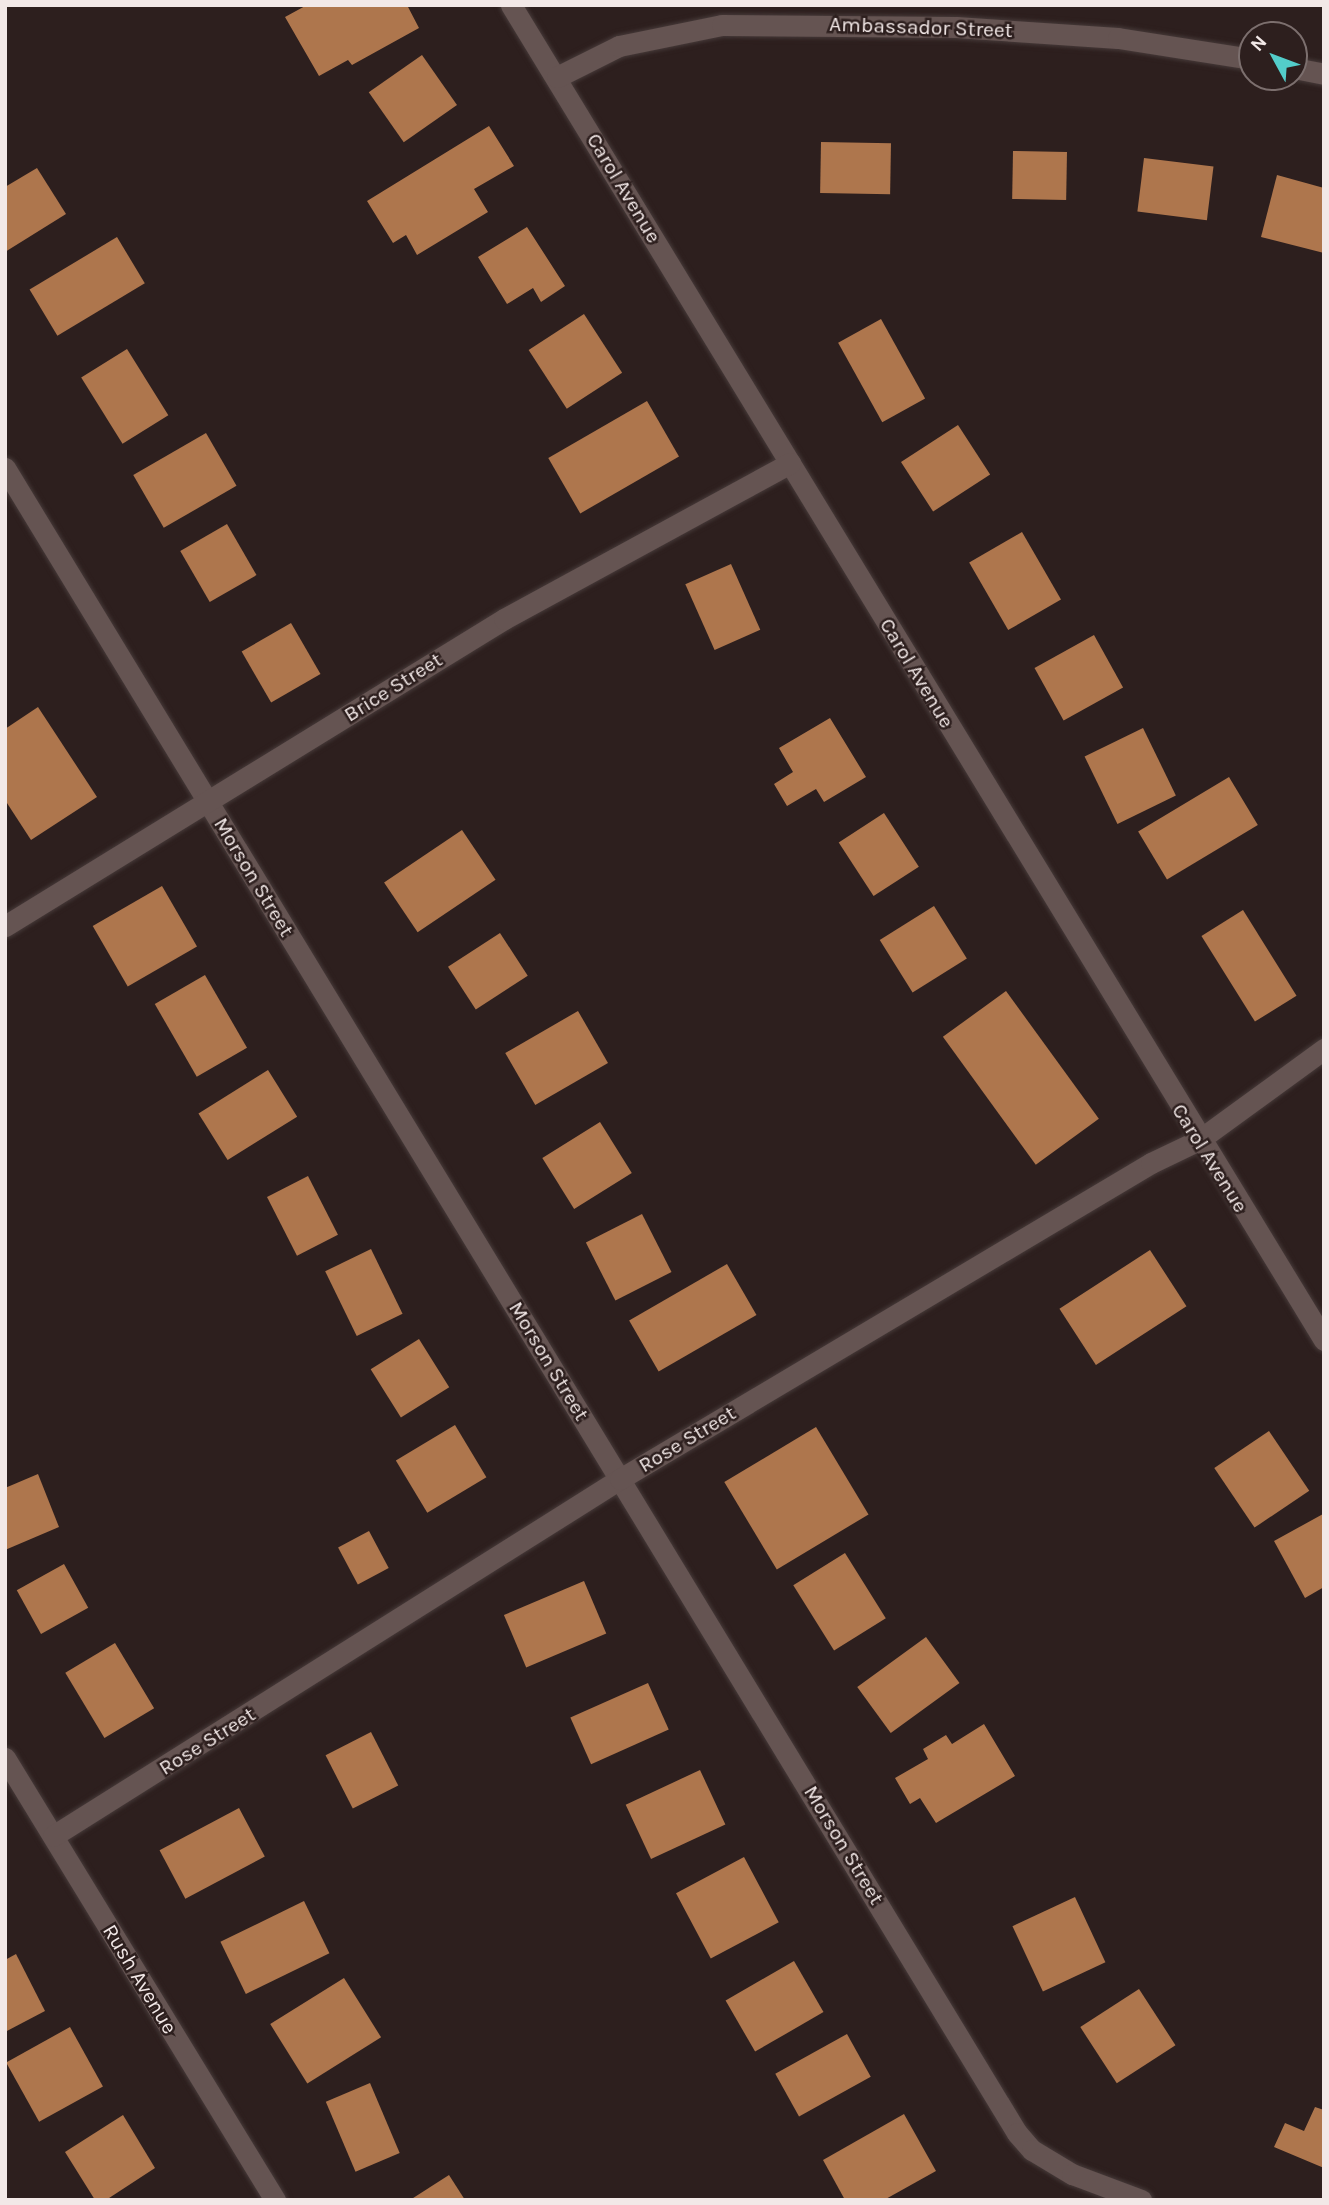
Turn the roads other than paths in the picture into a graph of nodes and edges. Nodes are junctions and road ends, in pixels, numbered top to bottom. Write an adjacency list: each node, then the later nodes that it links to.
1 (511, 5): 3 (street, Carol Avenue)
2 (1238, 57): 3 (street, Ambassador Street)
3 (557, 77): 4 (street, Carol Avenue)
4 (790, 463): 6 (street, Brice Street); 9 (street, Carol Avenue)
5 (5, 468): 6 (street, Morson Street)
6 (208, 801): 7 (street, Brice Street); 11 (street, Morson Street)
7 (5, 926)
8 (1324, 1049): 9 (street, Rose Street)
9 (1199, 1140): 10 (street, Carol Avenue); 11 (street, Rose Street)
10 (1324, 1340)
11 (620, 1479): 13 (street, Rose Street); 15 (street, Morson Street)
12 (5, 1758): 13 (street, Rush Avenue)
13 (53, 1836): 14 (street, Rush Avenue)
14 (275, 2200)
15 (1141, 2200)

